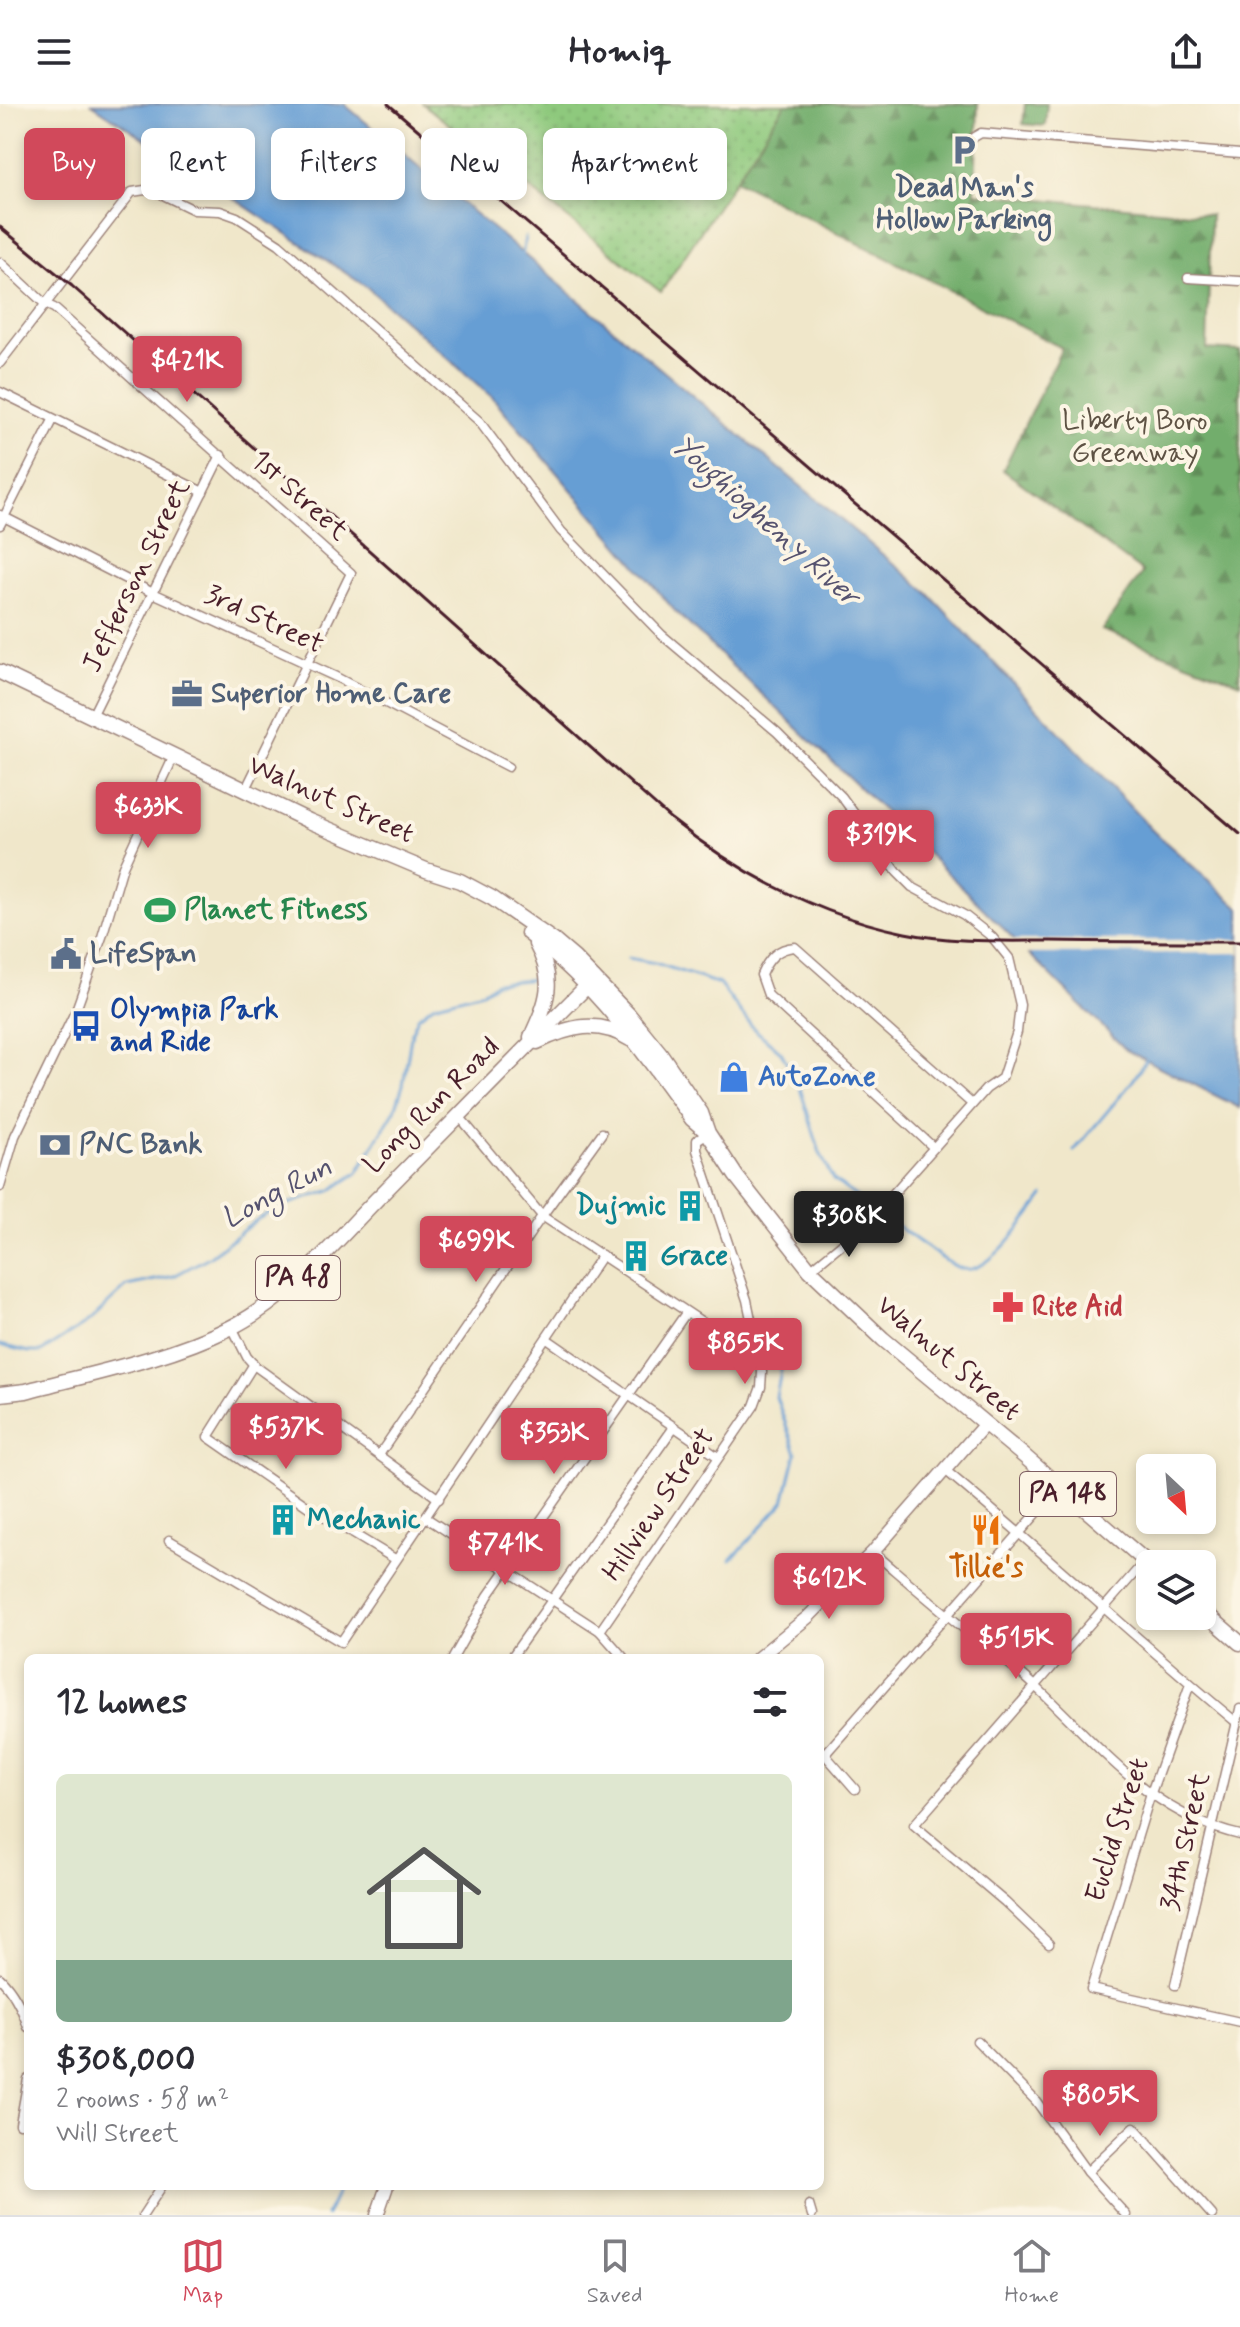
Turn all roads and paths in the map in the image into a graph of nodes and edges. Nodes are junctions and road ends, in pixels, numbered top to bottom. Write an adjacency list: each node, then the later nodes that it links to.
1 (963, 150): 2 (street)
2 (1240, 154)
3 (0, 262): 6 (street, 1st Street)
4 (1188, 278): 5 (street)
5 (1240, 281)
6 (45, 304): 7 (street); 10 (street, 1st Street); 25 (street)
7 (0, 363)
8 (0, 392): 9 (street)
9 (53, 420): 11 (street); 12 (street)
10 (221, 455): 11 (street, Jefferson Street); 14 (street, 1st Street)
11 (203, 492): 13 (street, Jefferson Street)
12 (1, 519): 13 (street, 3rd Street)
13 (153, 593): 14 (street, 3rd Street); 16 (street, Jefferson Street)
14 (307, 664): 18 (street, 3rd Street); 19 (street)
15 (0, 672): 16 (main road, Walnut Street)
16 (92, 716): 17 (main road, Walnut Street)
17 (174, 756): 19 (main road, Walnut Street); 30 (street)
18 (508, 767)
19 (245, 791): 20 (main road, Walnut Street)
20 (426, 870): 21 (main road, Walnut Street); 22 (main road, Walnut Street)
21 (532, 936): 22 (main road, Walnut Street / PA 148); 24 (main road, PA 48)
22 (591, 982): 23 (main road, Walnut Street / PA 148); 24 (main road, Long Run Road / PA 48); 28 (main road, Walnut Street / PA 148)
23 (639, 1044): 24 (main road); 28 (main road, Walnut Street / PA 148)
24 (526, 1048): 26 (main road, Long Run Road / PA 48)
25 (972, 1104): 29 (street); 29 (street)
26 (459, 1116): 31 (street); 35 (main road, Long Run Road / PA 48)
27 (602, 1133): 31 (street)
28 (708, 1133): 33 (main road, Walnut Street / PA 148); 44 (street, Hillview Street)
29 (933, 1147): 33 (street)
30 (0, 1187)
31 (542, 1216): 32 (street); 43 (street)
32 (602, 1255): 34 (street); 37 (street)
33 (810, 1270): 41 (main road, Walnut Street / PA 148)
34 (686, 1313): 36 (street); 40 (street)
35 (232, 1327): 38 (street); 39 (main road, Long Run Road / PA 48)
36 (719, 1333)
37 (547, 1339): 40 (street); 47 (street)
38 (254, 1364): 43 (street); 53 (street)
39 (0, 1394)
40 (629, 1396): 42 (street); 54 (street)
41 (985, 1424): 45 (main road); 46 (main road, Walnut Street / PA 148)
42 (674, 1427): 44 (street); 56 (street)
43 (379, 1455): 47 (street)
44 (718, 1457): 60 (street, Hillview Street)
45 (945, 1470): 49 (street); 51 (main road)
46 (1060, 1487): 49 (street); 52 (main road, Walnut Street / PA 148)
47 (439, 1499): 48 (street)
48 (425, 1517): 53 (street); 54 (street)
49 (1020, 1532): 57 (street); 58 (street)
50 (169, 1540): 53 (street)
51 (873, 1552): 58 (street); 65 (main road)
52 (1136, 1553)
53 (395, 1559)
54 (508, 1570): 56 (street); 62 (street)
55 (1136, 1575): 57 (street)
56 (553, 1602): 60 (street); 63 (street)
57 (1105, 1607): 66 (street); 67 (street)
58 (946, 1614): 67 (street); 70 (street)
59 (1216, 1622): 61 (main road)
60 (600, 1631): 64 (street)
61 (1240, 1643)
62 (455, 1654)
63 (514, 1654)
64 (620, 1654)
65 (763, 1654)
66 (1190, 1684): 69 (street); 73 (street, Euclid Street)
67 (1034, 1685): 73 (street); 76 (street)
68 (1240, 1709): 69 (street, 34th Street)
69 (1236, 1722): 74 (street, 34th Street)
70 (824, 1750)
71 (824, 1752): 72 (street)
72 (855, 1789)
73 (1151, 1793): 74 (street); 80 (street, Euclid Street)
74 (1211, 1828): 75 (street); 78 (street, 34th Street)
75 (1240, 1835)
76 (1049, 1944)
77 (0, 1978): 79 (street)
78 (1175, 1985)
79 (24, 2016)
80 (1240, 2022)
81 (977, 2041): 84 (street)
82 (24, 2102): 83 (street)
83 (20, 2124)
84 (1087, 2172): 89 (street); 90 (street)
85 (159, 2190): 87 (street)
86 (386, 2190): 88 (main road)
87 (143, 2215)
88 (377, 2215)
89 (1126, 2215)
90 (1212, 2215)

